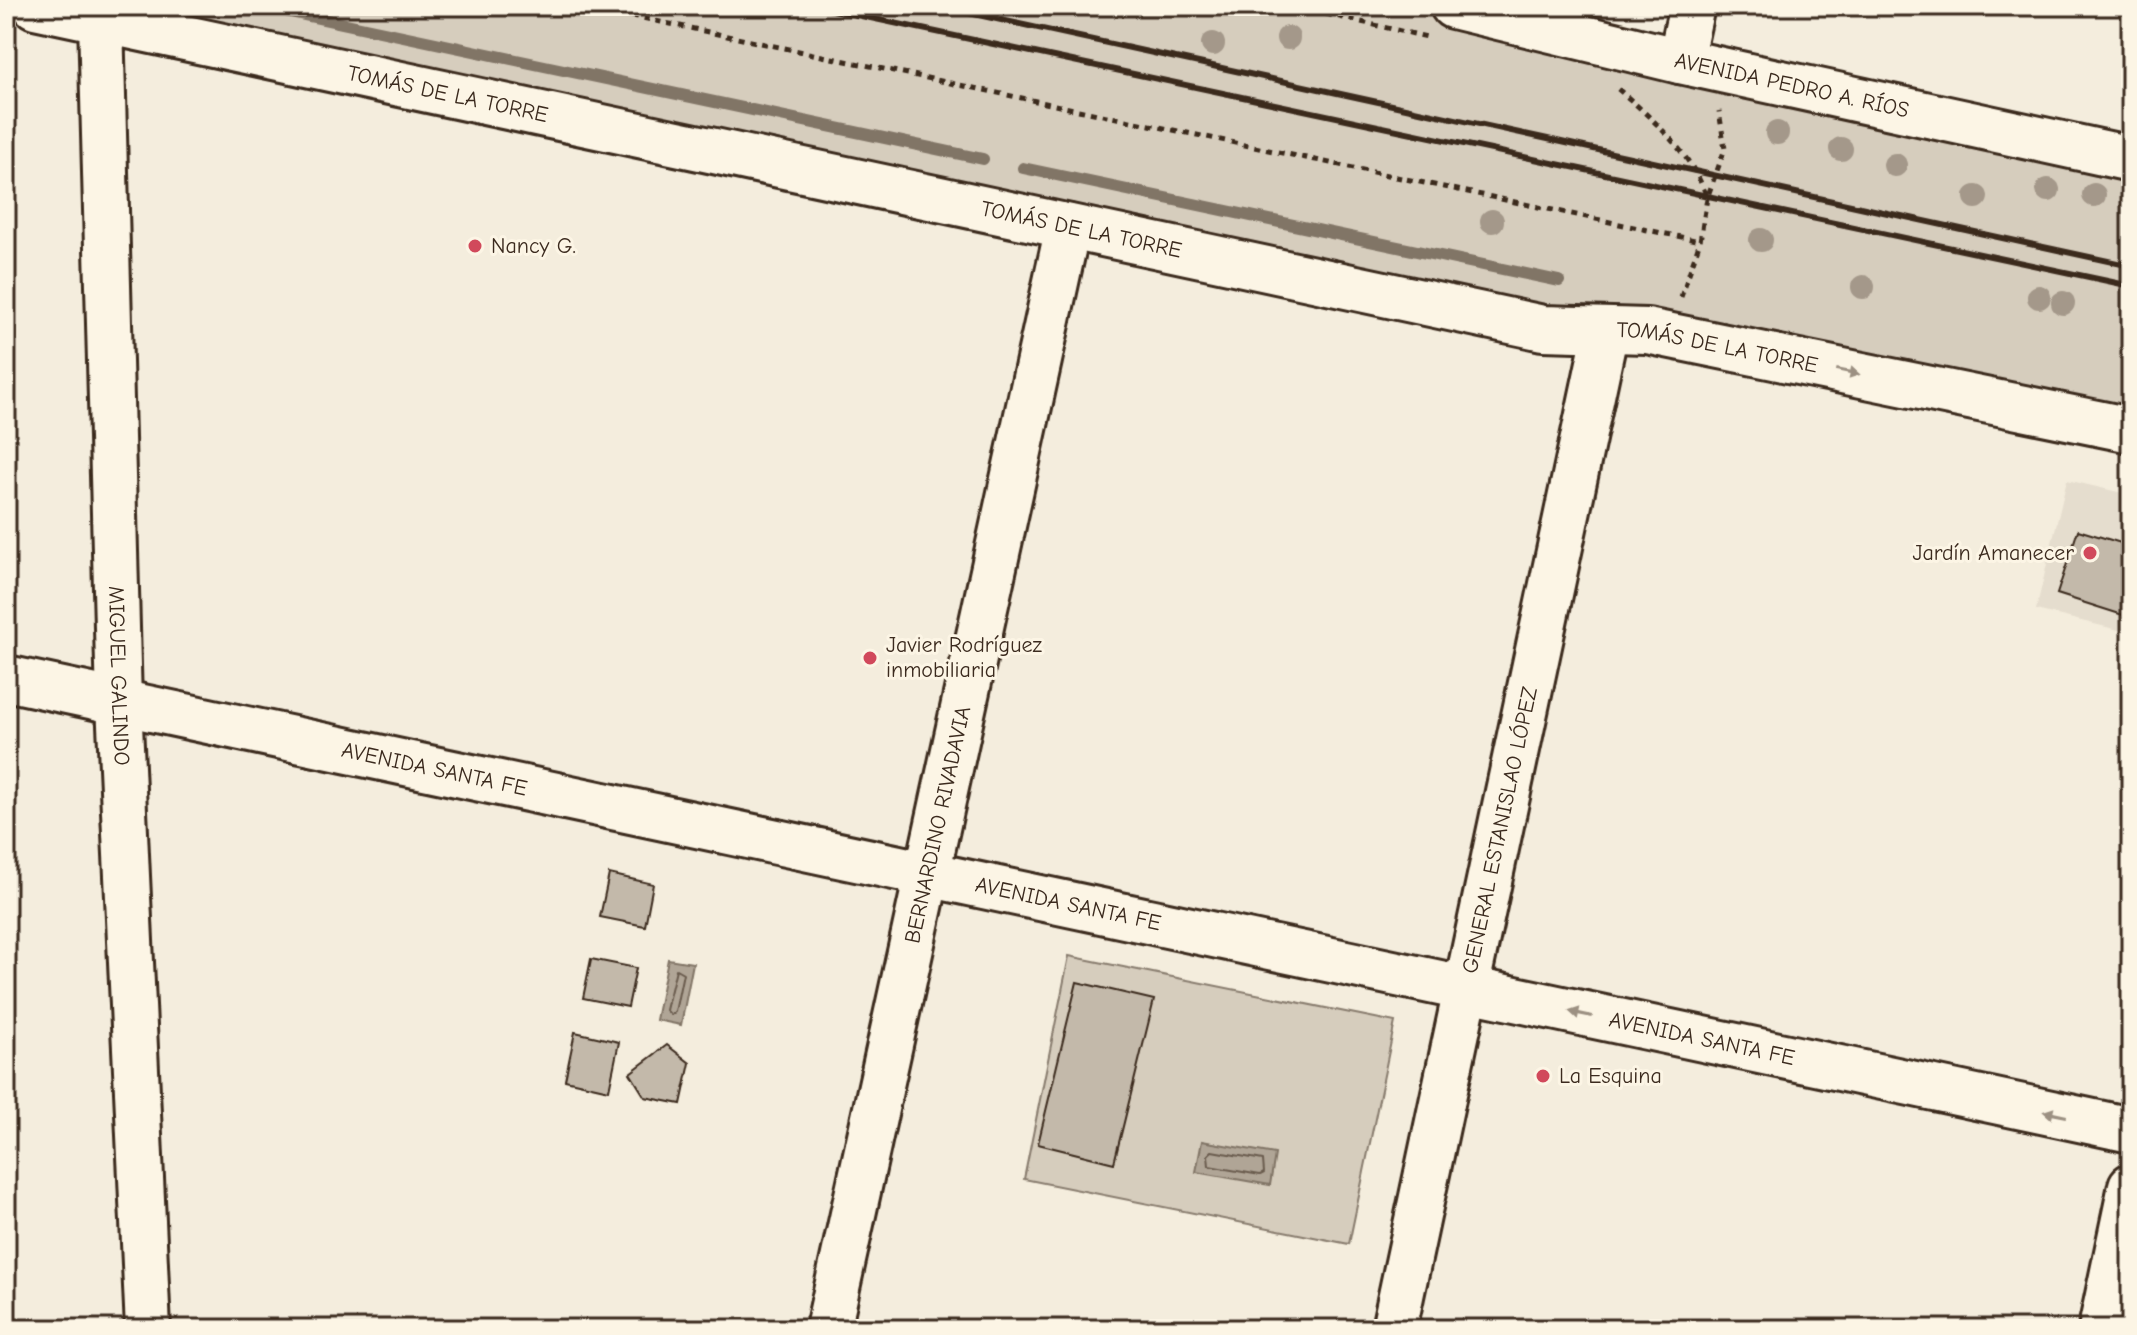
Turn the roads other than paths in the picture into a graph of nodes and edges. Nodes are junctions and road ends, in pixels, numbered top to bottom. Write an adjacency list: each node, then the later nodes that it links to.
1 (35, 6): 4 (street, TOMÁS DE LA TORRE)
2 (1453, 6): 5 (street, AVENIDA PEDRO A. RÍOS)
3 (1692, 6): 5 (street)
4 (101, 20): 7 (street, TOMÁS DE LA TORRE); 11 (street, MIGUEL GALINDO)
5 (1693, 64): 6 (street, AVENIDA PEDRO A. RÍOS)
6 (2131, 159)
7 (1068, 227): 8 (street, TOMÁS DE LA TORRE); 12 (street, BERNARDINO RIVADAVIA)
8 (1606, 330): 9 (street, TOMÁS DE LA TORRE, one-way to 9); 13 (street, GENERAL ESTANISLAO LÓPEZ)
9 (2131, 430)
10 (6, 678): 11 (street, AVENIDA SANTA FE)
11 (119, 703): 12 (street, AVENIDA SANTA FE); 16 (street, MIGUEL GALINDO)
12 (926, 875): 13 (street, AVENIDA SANTA FE); 17 (street, BERNARDINO RIVADAVIA)
13 (1466, 989): 14 (street, AVENIDA SANTA FE, one-way to 13); 18 (street, GENERAL ESTANISLAO LÓPEZ)
14 (2131, 1130)
15 (2131, 1186): 19 (street)
16 (148, 1329)
17 (828, 1329)
18 (1394, 1329)
19 (2101, 1329)

